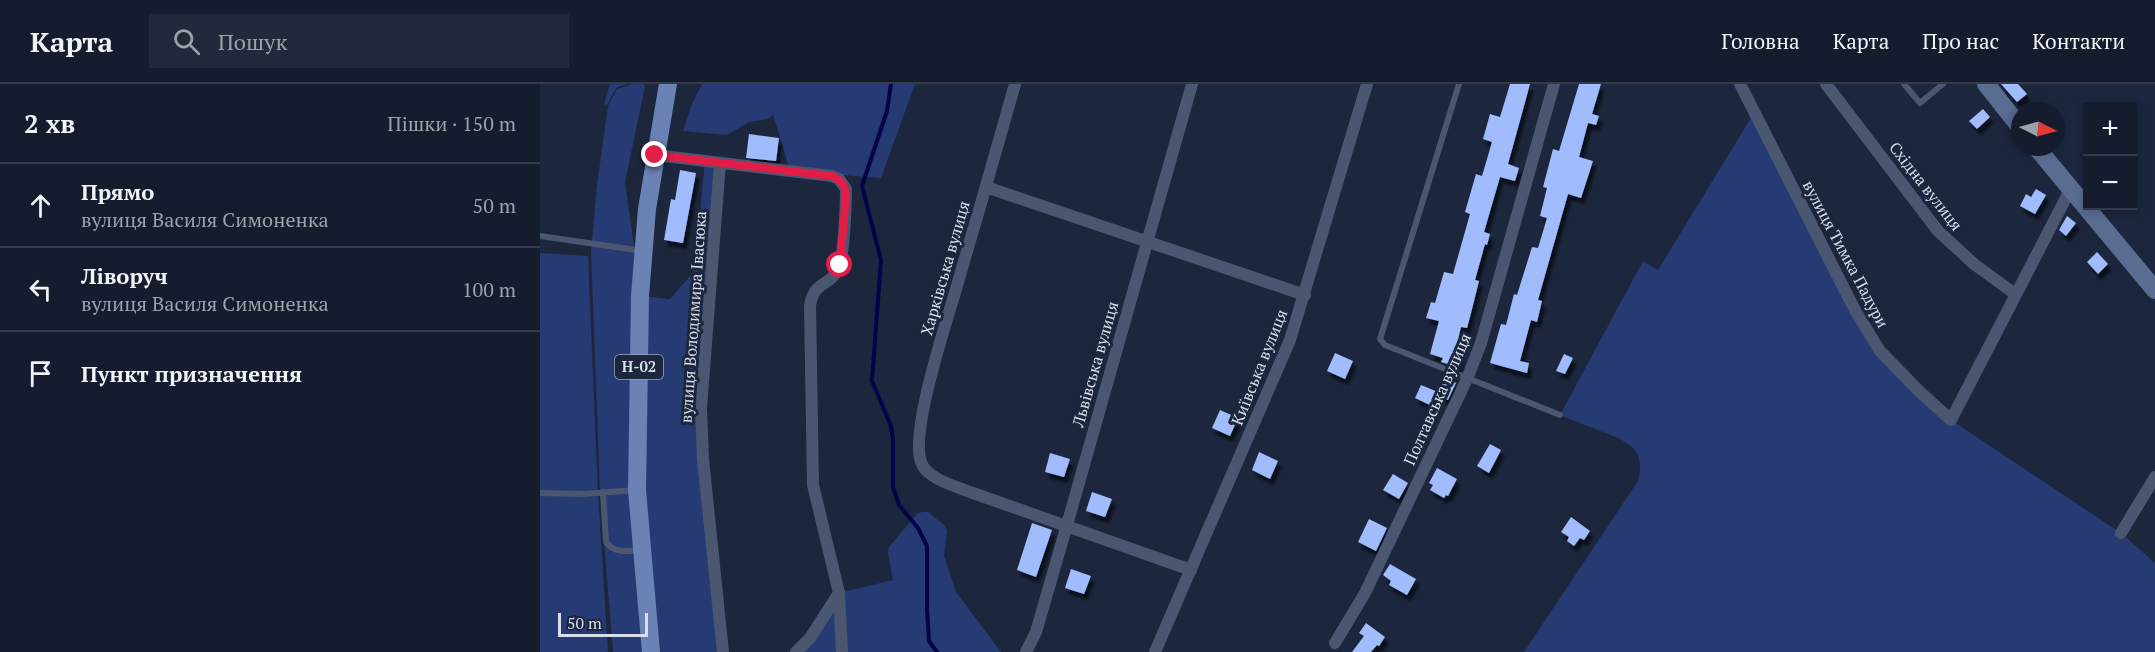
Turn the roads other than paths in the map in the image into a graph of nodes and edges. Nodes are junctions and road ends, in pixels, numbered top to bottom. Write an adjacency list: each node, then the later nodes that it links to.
1 (668, 84): 13 (main road, Н-02)
2 (1015, 84): 16 (street, Харківська вулиця)
3 (1192, 84): 19 (street, Львівська вулиця)
4 (1367, 84): 22 (street, Київська вулиця)
5 (1459, 84): 24 (lane)
6 (1554, 84): 24 (street, Полтавська вулиця)
7 (1740, 84): 23 (street, вулиця Тимка Падури)
8 (1826, 84): 23 (street, Східна вулиця)
9 (1904, 84): 10 (lane)
10 (1943, 84)
11 (1989, 85): 12 (street)
12 (2011, 115)
13 (655, 155): 15 (street); 20 (main road, Н-02)
14 (2043, 156): 17 (street)
15 (720, 163): 34 (street); 37 (street, вулиця Володимира Івасюка)
16 (986, 187): 19 (street); 30 (street, Харківська вулиця)
17 (2070, 190): 21 (street); 23 (street)
18 (540, 236): 20 (lane)
19 (1146, 242): 22 (street); 30 (street, Львівська вулиця)
20 (643, 252): 27 (main road, Н-02)
21 (2155, 290)
22 (1305, 294): 33 (street, Київська вулиця)
23 (2015, 294)
24 (1467, 379): 25 (lane); 35 (street, Полтавська вулиця)
25 (1560, 415)
26 (2155, 477): 31 (street)
27 (637, 490): 28 (lane); 32 (main road, Н-02)
28 (603, 492): 29 (lane); 32 (lane)
29 (540, 493)
30 (1067, 525): 33 (street); 40 (street, Львівська вулиця)
31 (2121, 533)
32 (640, 549): 36 (main road, Н-02)
33 (1191, 570): 41 (street, Київська вулиця)
34 (838, 593): 38 (street); 39 (street)
35 (1335, 644)
36 (651, 652)
37 (723, 652)
38 (796, 652)
39 (842, 652)
40 (1026, 652)
41 (1155, 652)

